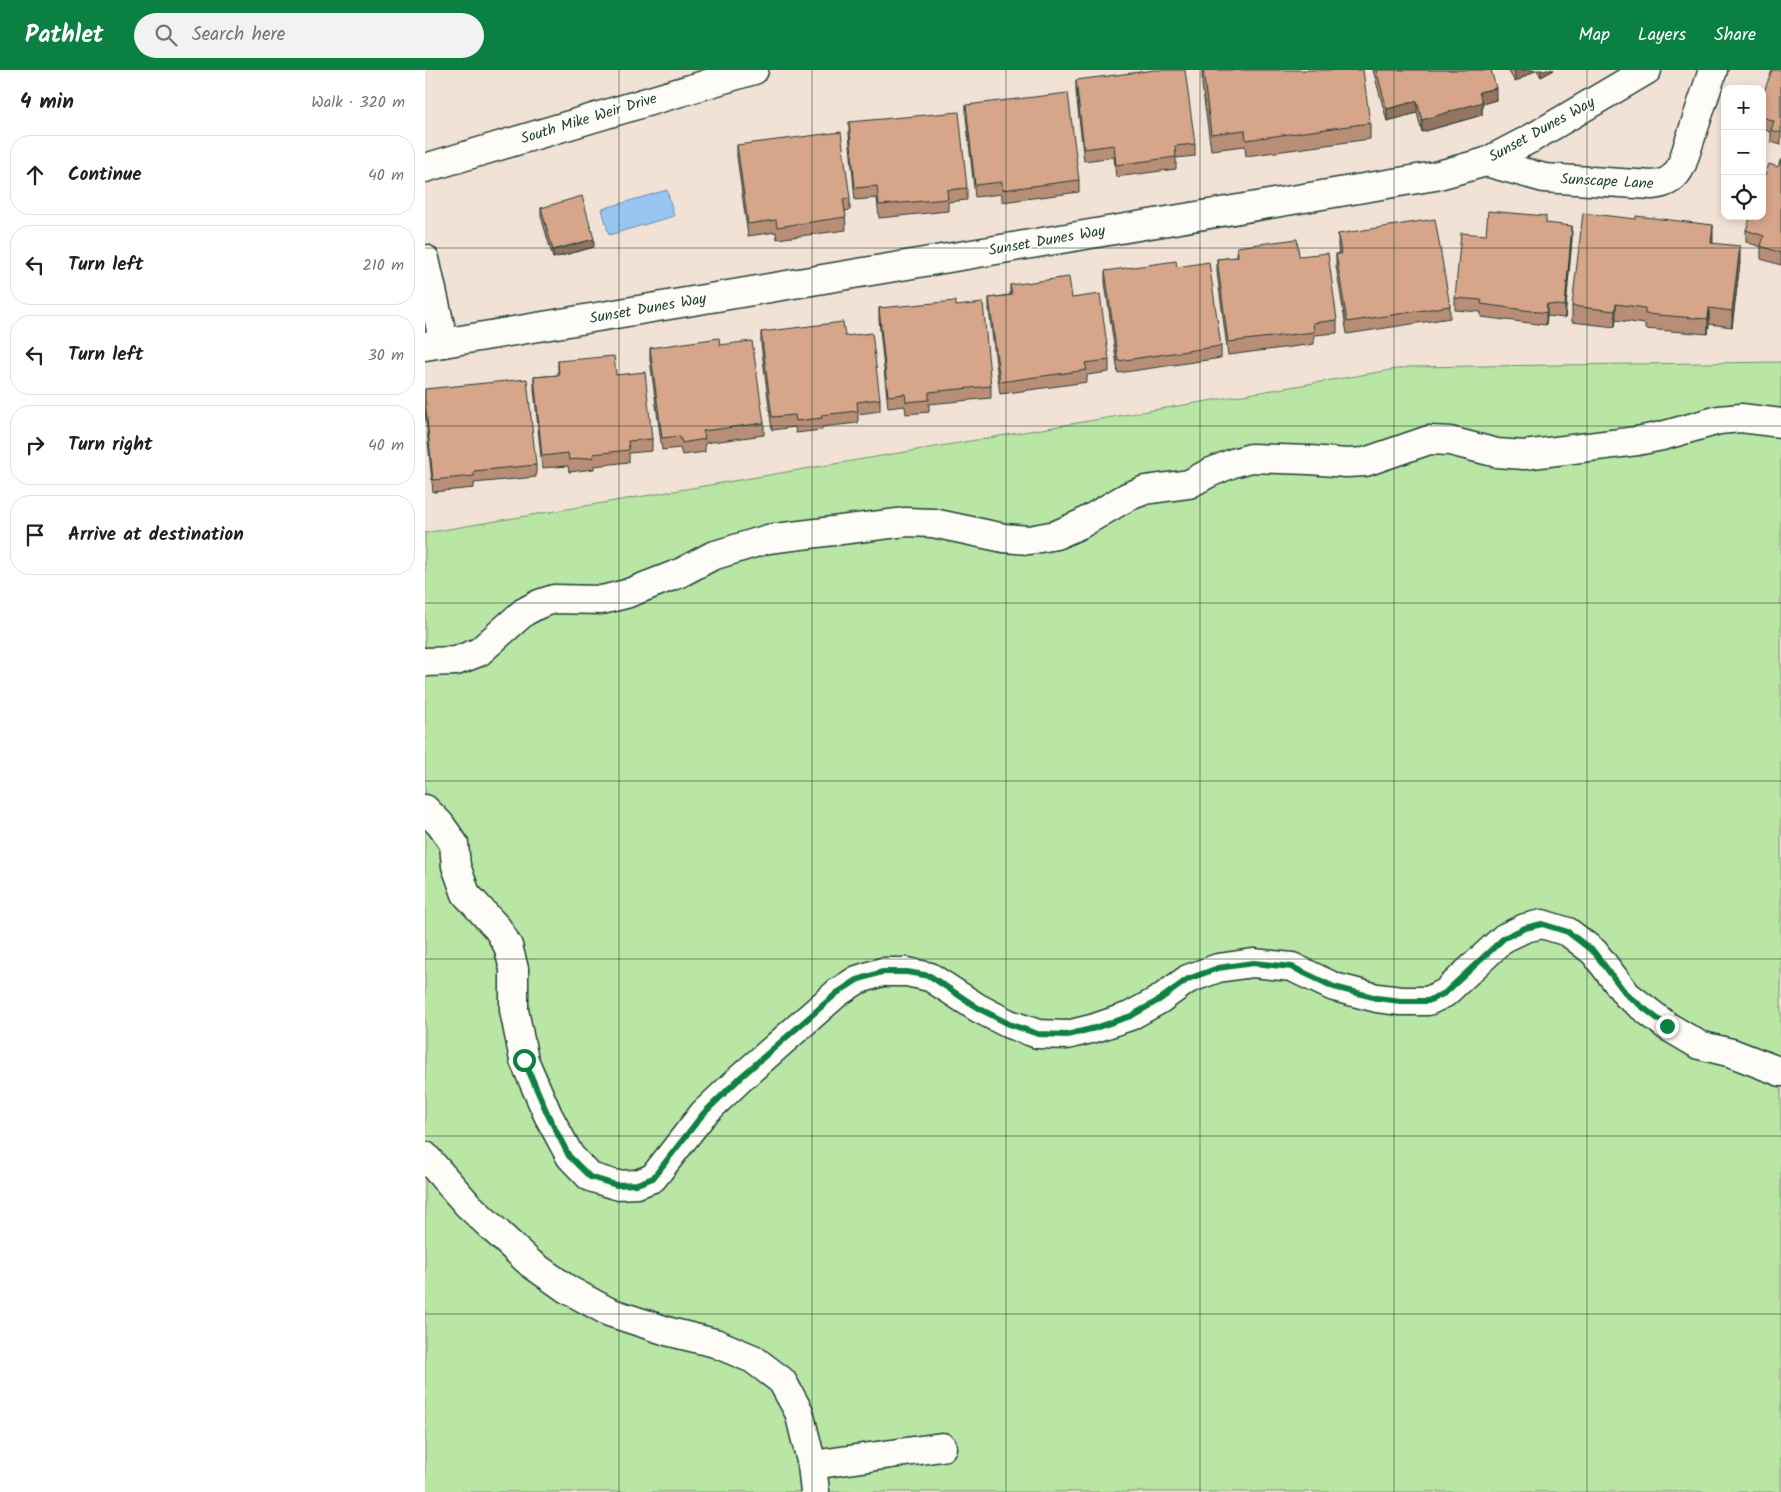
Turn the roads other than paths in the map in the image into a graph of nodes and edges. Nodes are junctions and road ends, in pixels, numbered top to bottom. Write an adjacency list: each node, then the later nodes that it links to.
1 (754, 70): 5 (street, South Mike Weir Drive)
2 (1647, 70): 4 (street, Sunset Dunes Way)
3 (1713, 70): 4 (street, Sunscape Lane)
4 (1486, 162): 7 (street, Sunset Dunes Way)
5 (425, 168)
6 (425, 259): 7 (street)
7 (435, 345)
8 (1781, 423): 9 (street)
9 (425, 662)
10 (425, 809): 11 (street)
11 (1781, 1072)
12 (425, 1156): 14 (street)
13 (942, 1447): 14 (street)
14 (812, 1465): 15 (street)
15 (815, 1492)

